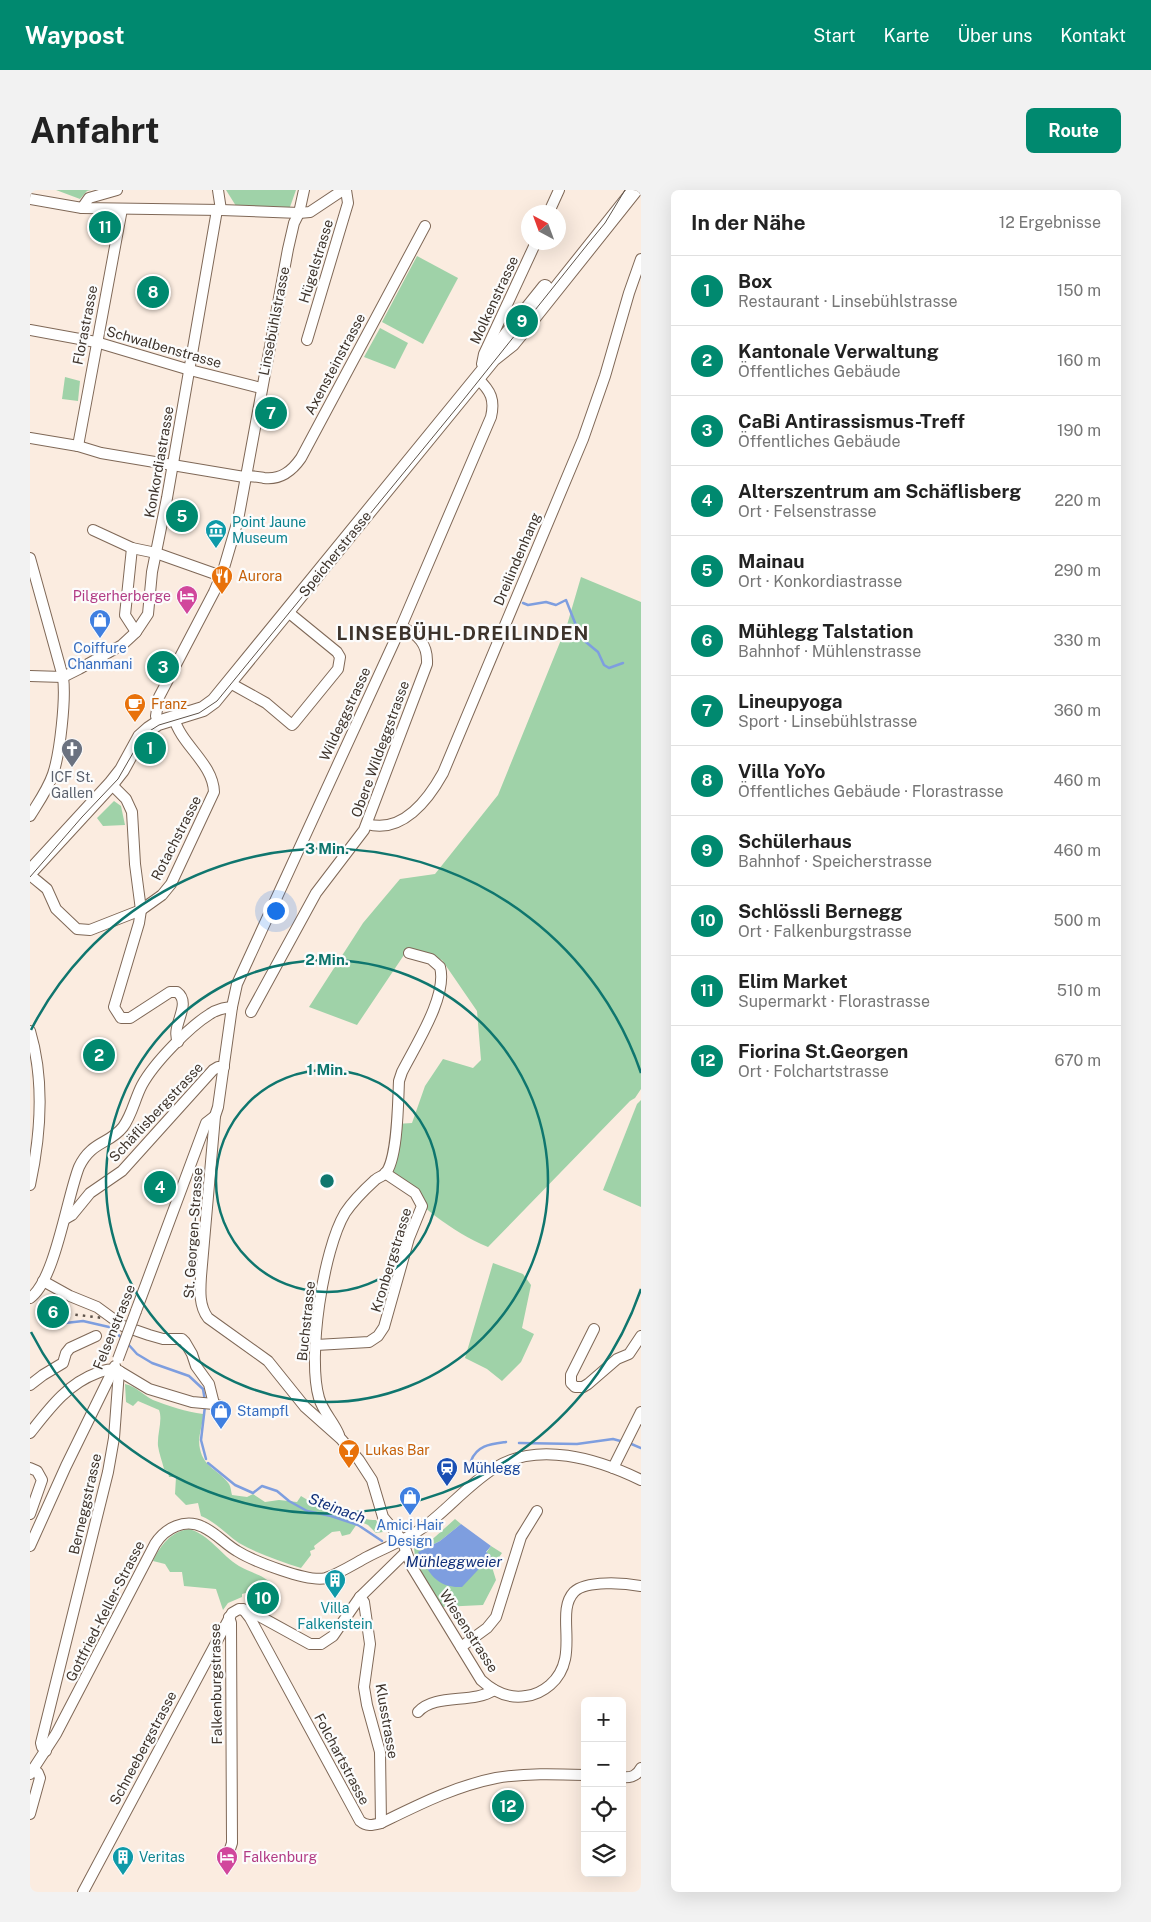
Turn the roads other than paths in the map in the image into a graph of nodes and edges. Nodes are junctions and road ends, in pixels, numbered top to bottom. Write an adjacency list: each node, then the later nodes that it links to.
1 (117, 190): 9 (street)
2 (218, 190): 11 (street)
3 (304, 190): 12 (street, Linsebühlstrasse)
4 (345, 190): 12 (street); 17 (street, Hügelstrasse)
5 (559, 190): 8 (street)
6 (635, 190): 19 (main road, Speicherstrasse)
7 (30, 199): 9 (street)
8 (552, 205)
9 (82, 208): 10 (street)
10 (122, 209): 11 (street); 18 (street, Florastrasse)
11 (220, 210): 12 (street); 20 (street, Konkordiastrasse)
12 (299, 213): 21 (street, Linsebühlstrasse)
13 (425, 226): 25 (street, Axensteinstrasse)
14 (532, 250): 19 (street, Molkenstrasse)
15 (641, 259): 41 (street, Dreilindenhang)
16 (30, 330): 18 (street, Schwalbenstrasse)
17 (307, 340)
18 (96, 342): 20 (street, Schwalbenstrasse); 23 (street, Florastrasse)
19 (486, 369): 31 (main road, Speicherstrasse); 32 (street, Wildeggstrasse)
20 (190, 370): 21 (street, Schwalbenstrasse); 24 (street, Konkordiastrasse)
21 (261, 388): 25 (street, Linsebühlstrasse)
22 (30, 438): 23 (street, Axensteinstrasse)
23 (78, 446): 24 (street, Axensteinstrasse)
24 (173, 465): 25 (street, Axensteinstrasse); 28 (street, Konkordiastrasse)
25 (244, 477): 30 (street, Linsebühlstrasse)
26 (93, 530): 27 (street)
27 (132, 548): 28 (street); 33 (street)
28 (156, 553): 30 (street); 33 (street, Konkordiastrasse)
29 (30, 558): 35 (street)
30 (221, 576): 38 (street, Linsebühlstrasse)
31 (288, 612): 36 (main road, Speicherstrasse); 36 (street)
32 (401, 627): 41 (street, Obere Wildeggstrasse); 45 (street, Wildeggstrasse)
33 (136, 632): 35 (street, Konkordiastrasse)
34 (30, 676): 35 (street)
35 (63, 677): 40 (street)
36 (230, 683): 37 (main road, Speicherstrasse)
37 (174, 718): 38 (main road, Speicherstrasse); 43 (street, Rotachstrasse)
38 (158, 723): 39 (main road)
39 (111, 784): 42 (main road); 43 (street)
40 (30, 816)
41 (367, 824): 46 (street, Obere Wildeggstrasse)
42 (30, 874): 43 (street, Rotachstrasse)
43 (141, 910): 48 (street)
44 (409, 953): 51 (street)
45 (232, 1007): 48 (street); 49 (street, St. Georgen-Strasse)
46 (251, 1012)
47 (30, 1031): 52 (street)
48 (178, 1042): 53 (street)
49 (224, 1067): 50 (street, St. Georgen-Strasse); 53 (street, Schäflisbergstrasse)
50 (214, 1116): 60 (street, Felsenstrasse, bridge); 64 (street, St. Georgen-Strasse)
51 (385, 1173): 59 (street, Buchstrasse); 59 (street, Kronbergstrasse)
52 (30, 1185)
53 (65, 1219): 54 (street)
54 (43, 1281): 55 (street); 60 (street)
55 (30, 1298)
56 (594, 1329): 58 (street)
57 (96, 1336): 61 (street)
58 (641, 1336)
59 (316, 1344): 64 (street, Buchstrasse)
60 (116, 1370): 63 (street); 71 (street, Felsenstrasse); 80 (street, Berneggstrasse)
61 (30, 1385)
62 (641, 1412): 66 (street)
63 (30, 1433)
64 (341, 1439): 70 (street, St. Georgen-Strasse)
65 (30, 1468): 69 (street)
66 (613, 1468): 67 (street); 70 (street)
67 (641, 1480)
68 (536, 1511): 77 (street)
69 (30, 1514)
70 (402, 1540): 72 (street, Wiesenstrasse); 80 (street, Gottfried-Keller-Strasse)
71 (30, 1546)
72 (406, 1552): 74 (street); 77 (street, Wiesenstrasse)
73 (641, 1586): 78 (street, Wiesenstrasse)
74 (360, 1597): 75 (street); 86 (street, Klusstrasse)
75 (244, 1609): 76 (street, Falkenburgstrasse); 86 (street, Folchartstrasse)
76 (229, 1617): 87 (street, Falkenburgstrasse); 88 (street, Schneebergstrasse)
77 (461, 1647): 78 (street, Wiesenstrasse)
78 (494, 1690): 79 (street)
79 (418, 1712)
80 (46, 1751): 82 (street, Gottfried-Keller-Strasse)
81 (639, 1770): 84 (street)
82 (31, 1771): 85 (street)
83 (581, 1775): 86 (street)
84 (626, 1778)
85 (30, 1814)
86 (381, 1823)
87 (226, 1861)
88 (83, 1892)

